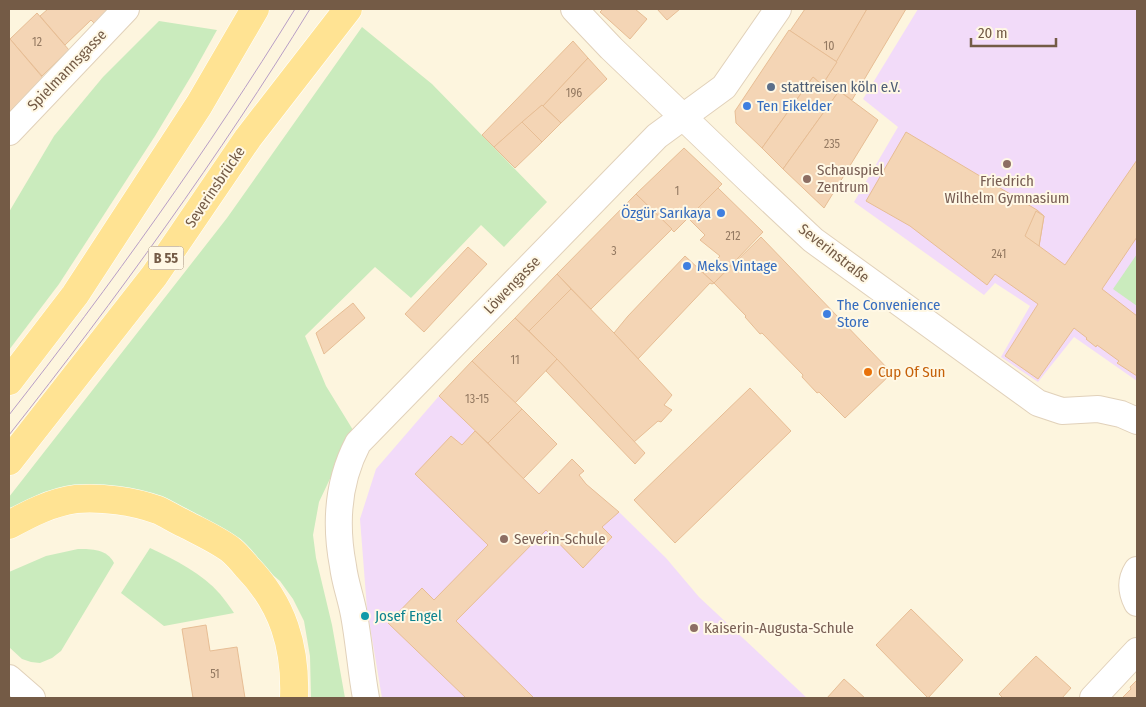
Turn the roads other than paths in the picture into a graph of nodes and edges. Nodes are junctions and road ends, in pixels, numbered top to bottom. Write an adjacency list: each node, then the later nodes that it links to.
1 (126, 9): 7 (street, Spielmannsgasse)
2 (255, 9): 8 (main road)
3 (348, 9): 10 (main road, Severinsbrücke / B 55)
4 (574, 9): 6 (street, Severinstraße)
5 (778, 9): 6 (street, Löwengasse)
6 (683, 117): 9 (street, Severinstraße); 18 (street, Löwengasse)
7 (9, 132)
8 (9, 381)
9 (1137, 421)
10 (9, 461)
11 (9, 525): 17 (main road)
12 (1137, 570): 13 (street)
13 (1137, 603)
14 (1137, 651): 19 (street)
15 (9, 678): 16 (street)
16 (32, 698)
17 (294, 698)
18 (366, 698)
19 (1093, 698)

